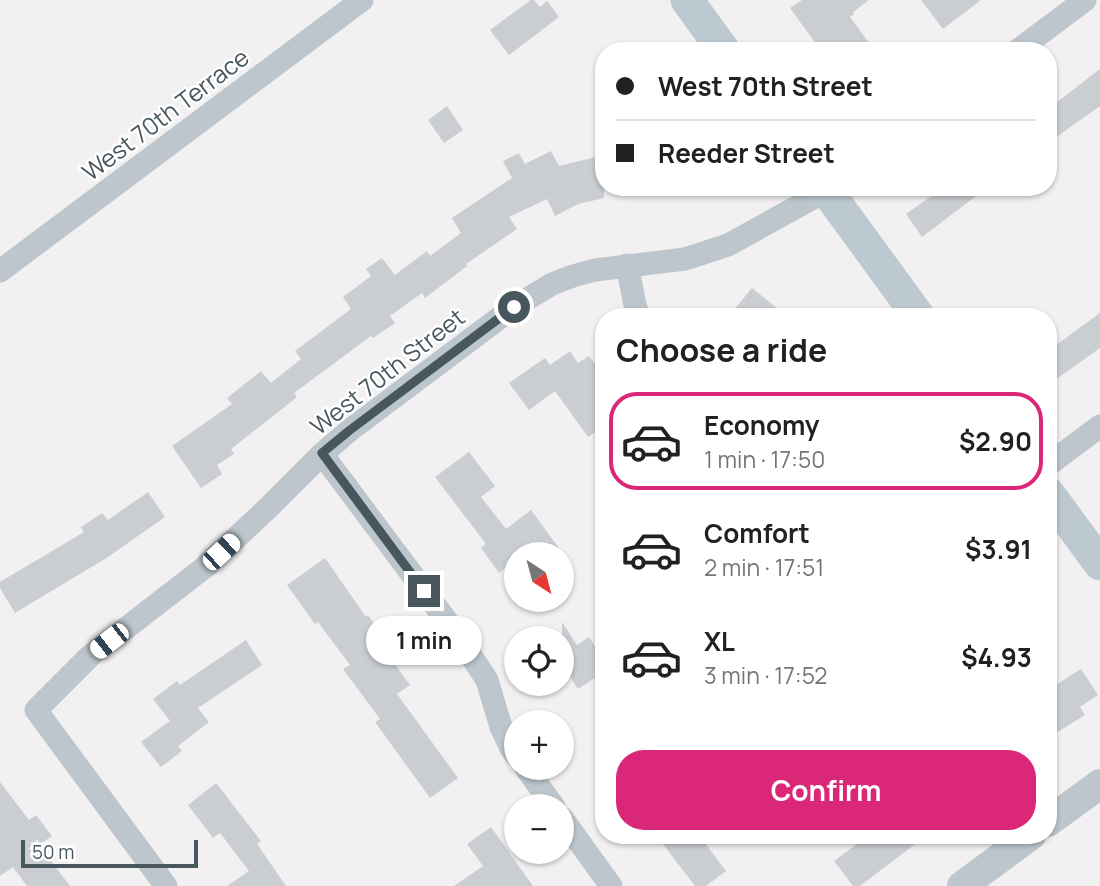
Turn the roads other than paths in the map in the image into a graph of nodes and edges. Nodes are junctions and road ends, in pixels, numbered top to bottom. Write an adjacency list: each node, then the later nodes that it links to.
1 (362, 0): 9 (street, West 70th Terrace)
2 (687, 0): 4 (main road)
3 (1085, 0): 5 (street)
4 (717, 42)
5 (1029, 42)
6 (816, 196): 8 (street, West 70th Street)
7 (833, 196): 11 (main road)
8 (627, 265): 10 (street); 13 (street, West 70th Street)
9 (0, 271)
10 (636, 308)
11 (913, 308)
12 (1100, 426): 14 (street)
13 (322, 453): 17 (street); 22 (street, West 70th Street)
14 (1057, 458)
15 (1057, 504): 16 (main road)
16 (1100, 564)
17 (504, 734)
18 (1100, 784): 19 (street)
19 (1057, 815)
20 (574, 835): 23 (street)
21 (1019, 844): 24 (street)
22 (166, 886)
23 (611, 886)
24 (962, 886)

